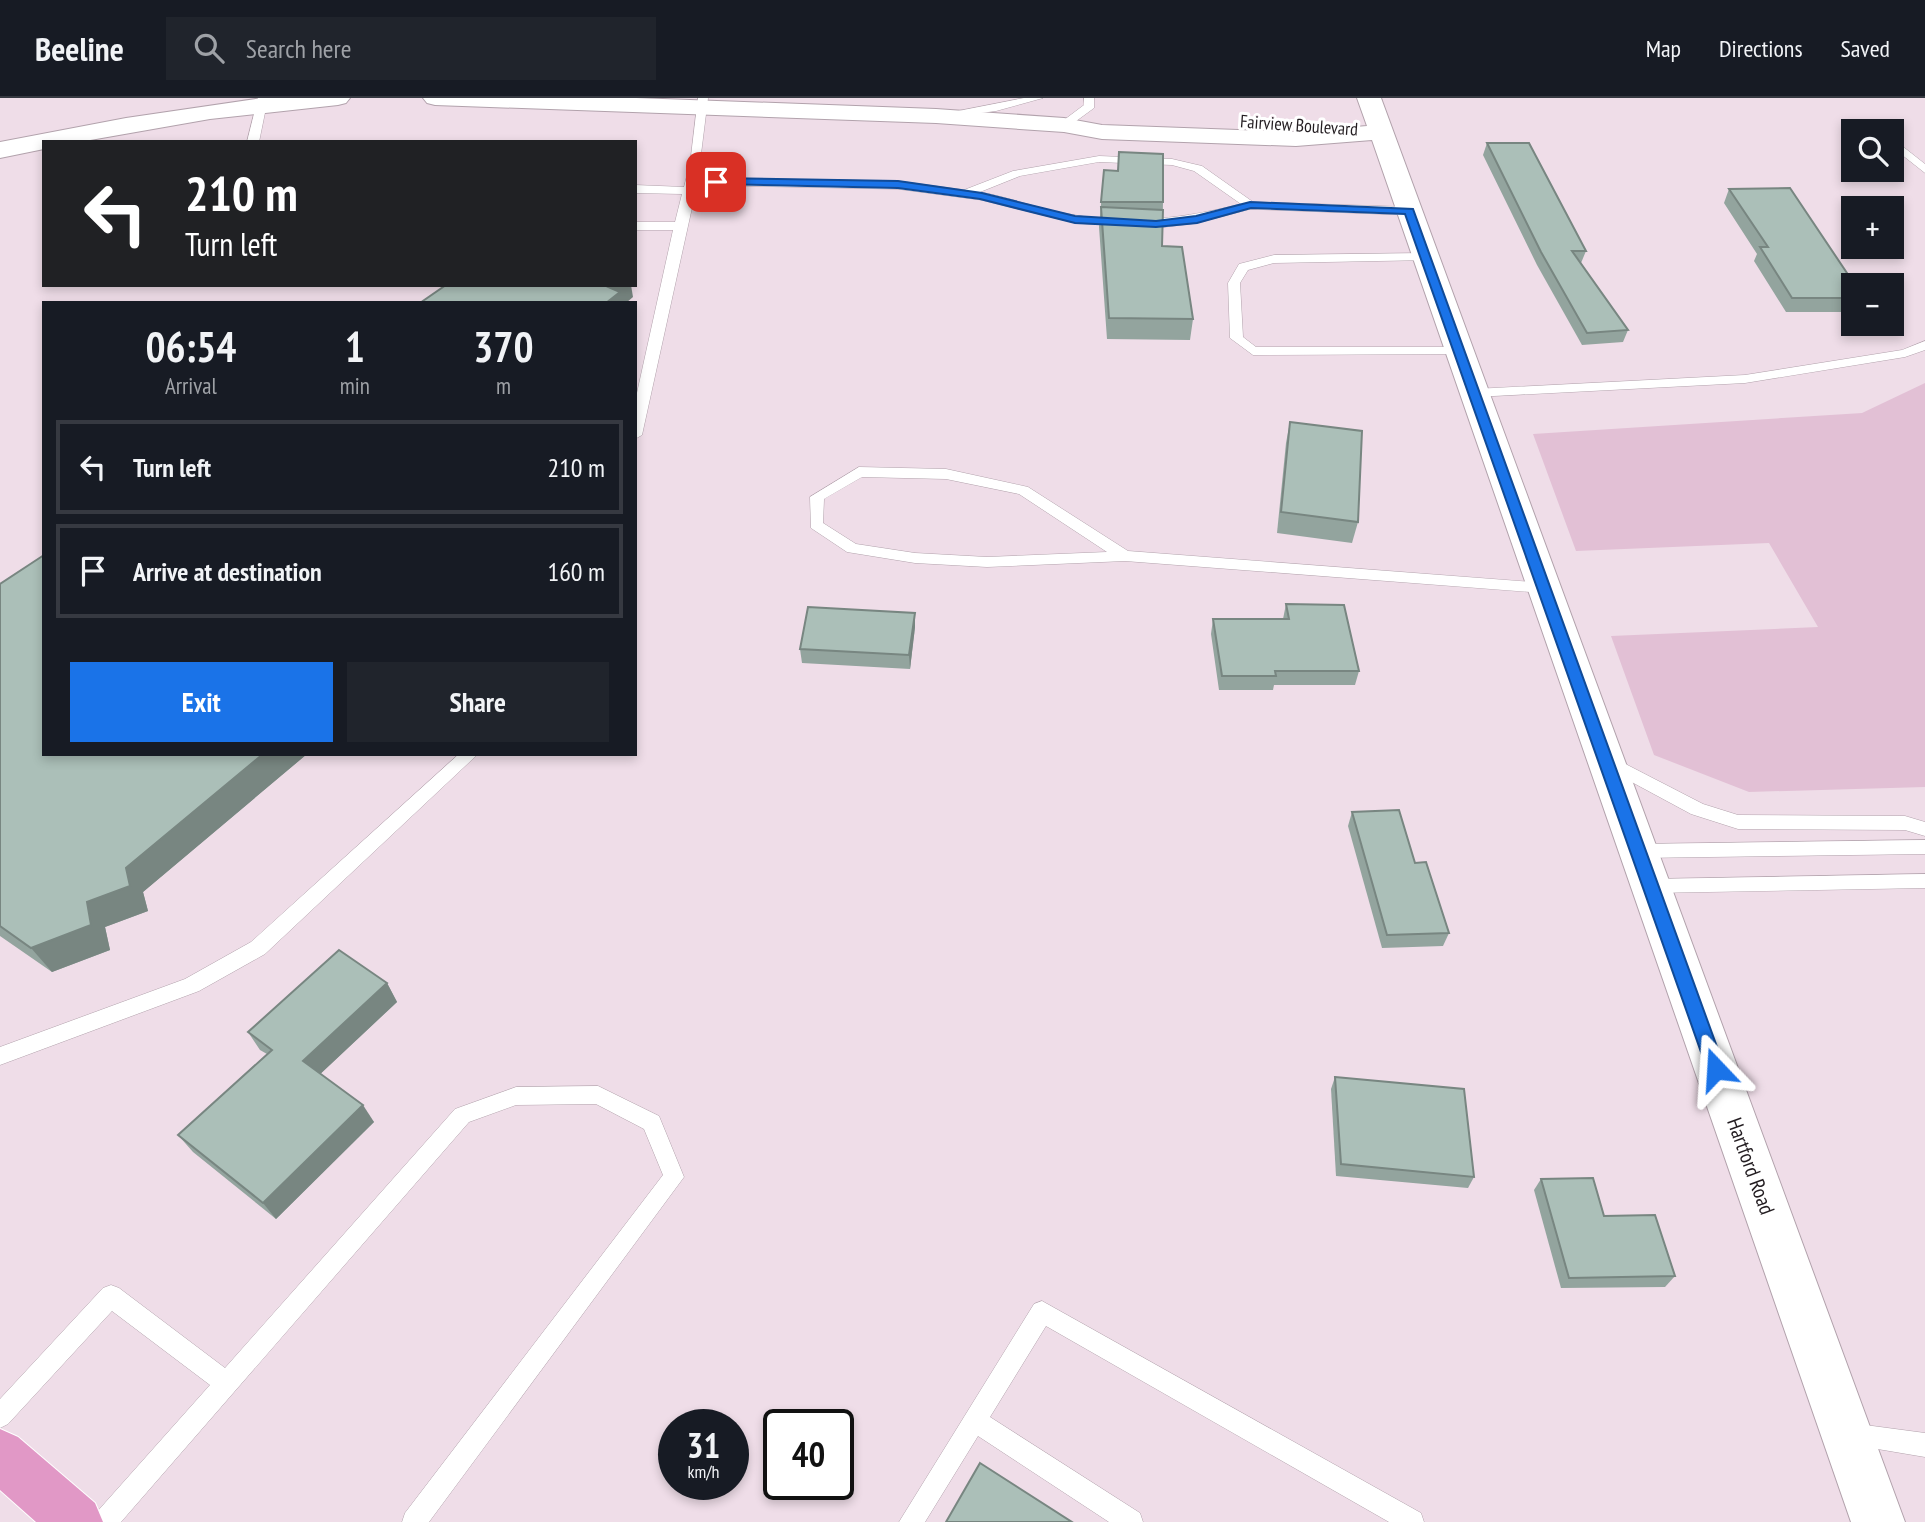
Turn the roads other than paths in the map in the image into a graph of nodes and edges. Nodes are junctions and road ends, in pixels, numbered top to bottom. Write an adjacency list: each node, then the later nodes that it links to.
1 (338, 98): 6 (street)
2 (435, 98): 7 (street, Fairview Boulevard)
3 (1038, 98): 8 (lane)
4 (1089, 98): 9 (lane)
5 (1369, 98): 10 (street, Hartford Road)
6 (262, 101): 11 (street); 12 (lane)
7 (702, 103): 8 (street, Fairview Boulevard); 17 (lane)
8 (936, 116): 9 (street, Fairview Boulevard)
9 (1064, 125): 10 (street, Fairview Boulevard)
10 (1382, 132): 21 (street, Hartford Road)
11 (50, 140)
12 (253, 140)
13 (42, 142): 14 (street)
14 (0, 150)
15 (1904, 152): 16 (lane)
16 (1925, 170)
17 (691, 186): 18 (lane); 19 (lane); 23 (lane)
18 (637, 189)
19 (966, 194): 20 (lane); 20 (lane)
20 (1250, 205): 21 (lane)
21 (1409, 211): 24 (street, Hartford Road)
22 (637, 226): 23 (lane)
23 (680, 226): 28 (lane)
24 (1426, 257): 26 (street, Hartford Road); 26 (lane)
25 (1925, 345): 27 (lane)
26 (1460, 351): 27 (street, Hartford Road)
27 (1475, 393): 30 (street, Hartford Road)
28 (637, 426)
29 (1125, 556): 29 (lane); 30 (lane)
30 (1544, 588): 32 (street, Hartford Road)
31 (468, 756): 37 (lane)
32 (1606, 760): 33 (lane); 35 (street, Hartford Road)
33 (1925, 830)
34 (1925, 847): 35 (lane)
35 (1645, 868): 36 (lane); 41 (street, Hartford Road)
36 (1925, 881)
37 (0, 1056)
38 (227, 1382): 39 (lane); 45 (lane); 46 (lane)
39 (0, 1416)
40 (975, 1421): 47 (lane); 48 (lane); 49 (lane)
41 (1847, 1435): 42 (lane); 50 (street, Hartford Road)
42 (1925, 1445)
43 (0, 1455): 44 (highway)
44 (76, 1522)
45 (105, 1522)
46 (414, 1522)
47 (911, 1522)
48 (1131, 1522)
49 (1412, 1522)
50 (1878, 1522)

